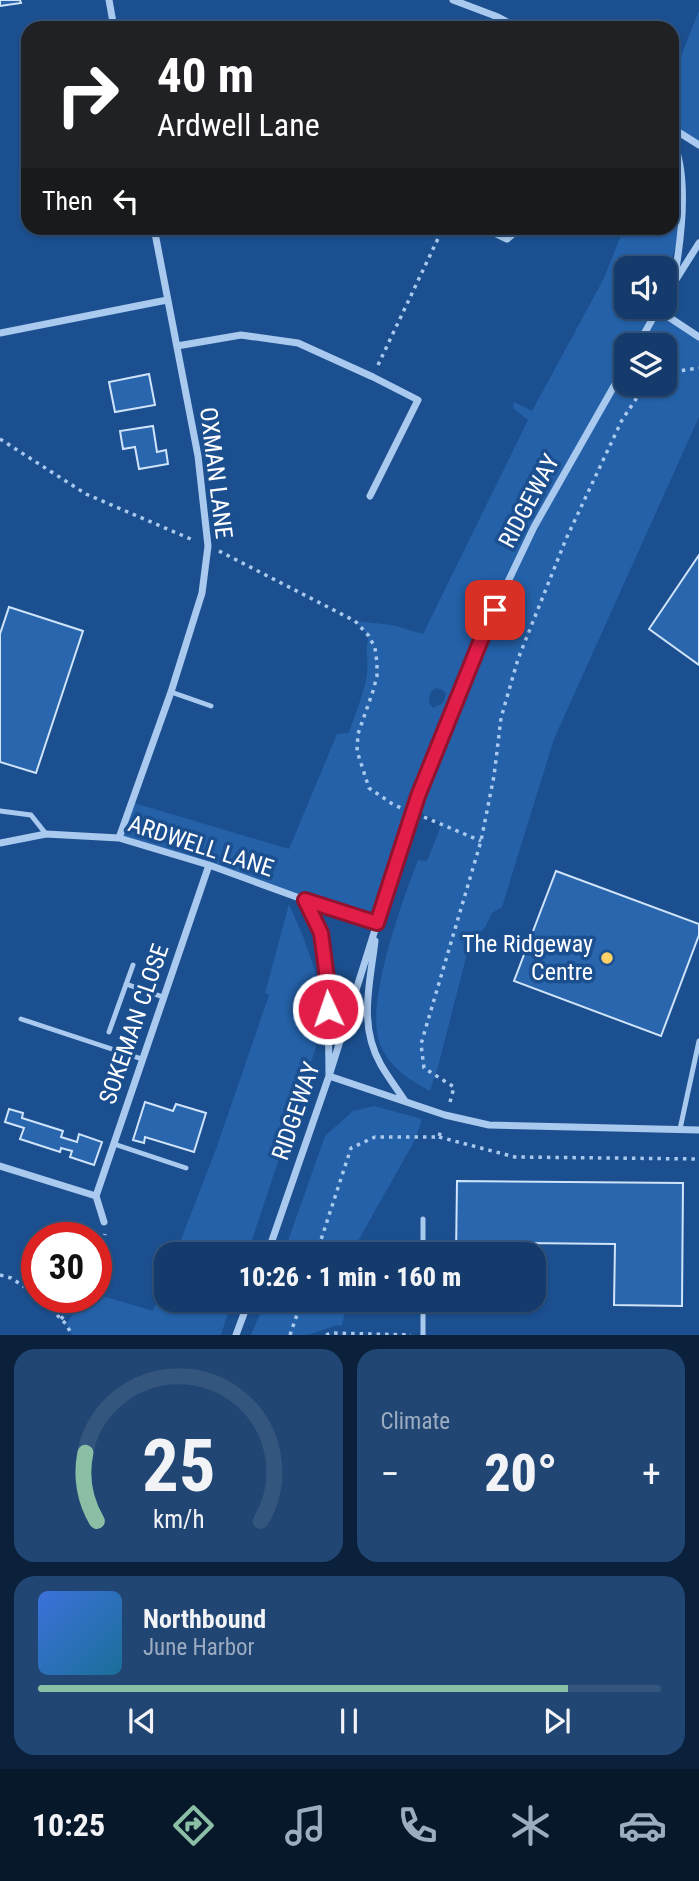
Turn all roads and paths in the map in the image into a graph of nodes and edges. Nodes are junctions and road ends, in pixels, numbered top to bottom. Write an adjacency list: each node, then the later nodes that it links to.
1 (109, 0): 3 (street)
2 (453, 0): 4 (street)
3 (113, 21)
4 (505, 21)
5 (679, 132): 6 (street)
6 (699, 145)
7 (679, 162): 11 (street)
8 (155, 235): 13 (street, OXMAN LANE)
9 (440, 235): 20 (path)
10 (699, 243): 12 (street)
11 (677, 259)
12 (677, 276)
13 (167, 300): 15 (street); 17 (street, OXMAN LANE)
14 (674, 319): 16 (street)
15 (0, 333)
16 (699, 337)
17 (177, 346): 20 (street); 25 (street, OXMAN LANE)
18 (699, 368): 19 (path)
19 (677, 371)
20 (373, 377): 24 (street)
21 (614, 387): 37 (street, RIDGEWAY, bridge)
22 (638, 396): 33 (path)
23 (0, 439): 25 (path)
24 (370, 496)
25 (208, 546): 26 (street, OXMAN LANE); 28 (path)
26 (171, 692): 27 (lane); 32 (street, OXMAN LANE)
27 (211, 706)
28 (404, 809)
29 (0, 811): 31 (lane)
30 (416, 814): 33 (path)
31 (46, 834): 32 (street, ARDWELL LANE); 34 (street, ARDWELL LANE)
32 (118, 838): 35 (street, ARDWELL LANE)
33 (481, 841): 47 (path)
34 (0, 843)
35 (209, 865): 36 (street, ARDWELL LANE); 40 (street, SOKEMAN CLOSE)
36 (305, 900): 37 (street, ARDWELL LANE); 45 (street)
37 (377, 923): 45 (street, RIDGEWAY); 46 (street)
38 (133, 965): 39 (lane)
39 (126, 984): 40 (lane); 42 (lane)
40 (163, 997): 44 (street, SOKEMAN CLOSE)
41 (21, 1019): 44 (lane)
42 (108, 1032)
43 (699, 1041): 48 (lane)
44 (142, 1059): 51 (street, SOKEMAN CLOSE)
45 (328, 1076): 46 (street); 58 (street, RIDGEWAY)
46 (405, 1102): 47 (street)
47 (445, 1115): 48 (street); 50 (path)
48 (680, 1129): 49 (street)
49 (699, 1130)
50 (439, 1138): 52 (path); 59 (path)
51 (114, 1144): 54 (lane); 55 (street, SOKEMAN CLOSE)
52 (699, 1159)
53 (0, 1166): 55 (street)
54 (186, 1168)
55 (96, 1196): 57 (street)
56 (423, 1219): 60 (lane)
57 (104, 1222)
58 (271, 1242)
59 (320, 1242)
60 (423, 1242)
61 (0, 1275): 62 (path)
62 (21, 1285)
63 (245, 1312): 70 (street)
64 (298, 1312): 71 (path)
65 (423, 1312): 73 (lane)
66 (55, 1313): 68 (path)
67 (66, 1313): 68 (path)
68 (61, 1319): 69 (path)
69 (72, 1335)
70 (236, 1335)
71 (290, 1335)
72 (326, 1335): 73 (path)
73 (423, 1335)

